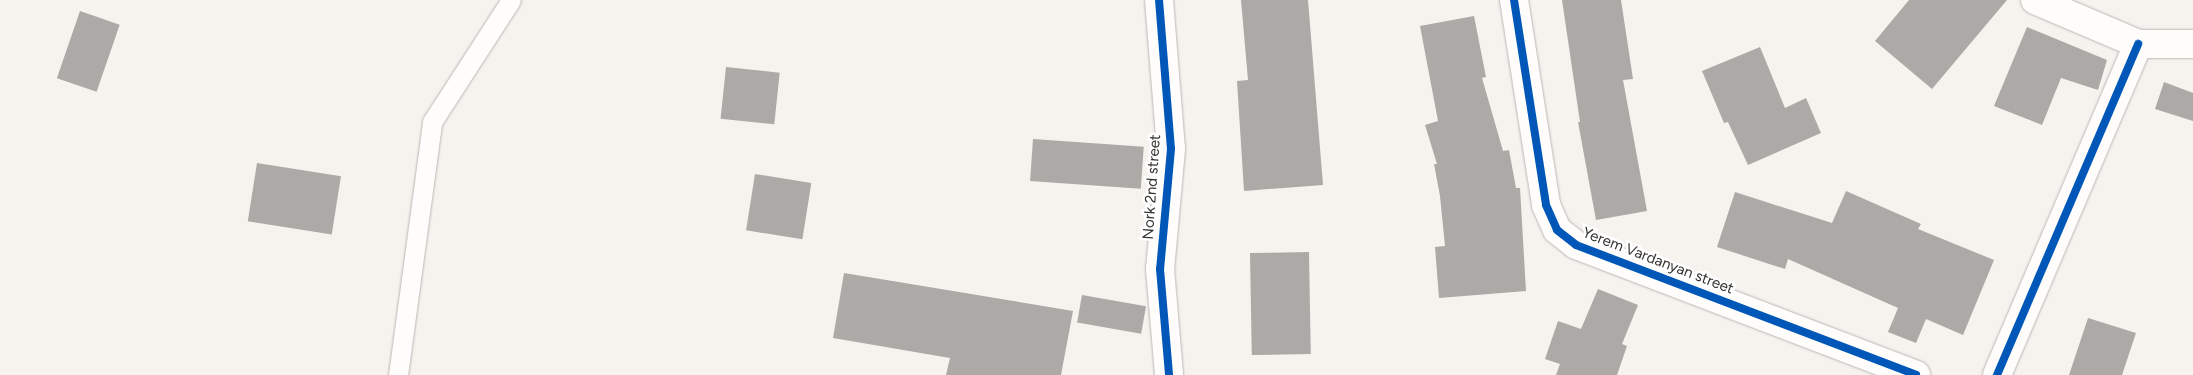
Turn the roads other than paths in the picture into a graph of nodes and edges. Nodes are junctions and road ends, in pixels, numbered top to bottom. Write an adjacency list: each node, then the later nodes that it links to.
1 (511, 0): 7 (lane)
2 (1159, 0): 8 (street, Nork 2nd street)
3 (1514, 0): 9 (street, Yerem Vardanyan street)
4 (2035, 0): 5 (street)
5 (2138, 44): 6 (street); 10 (street)
6 (2193, 44)
7 (398, 375)
8 (1168, 375)
9 (1916, 375)
10 (1997, 375)

